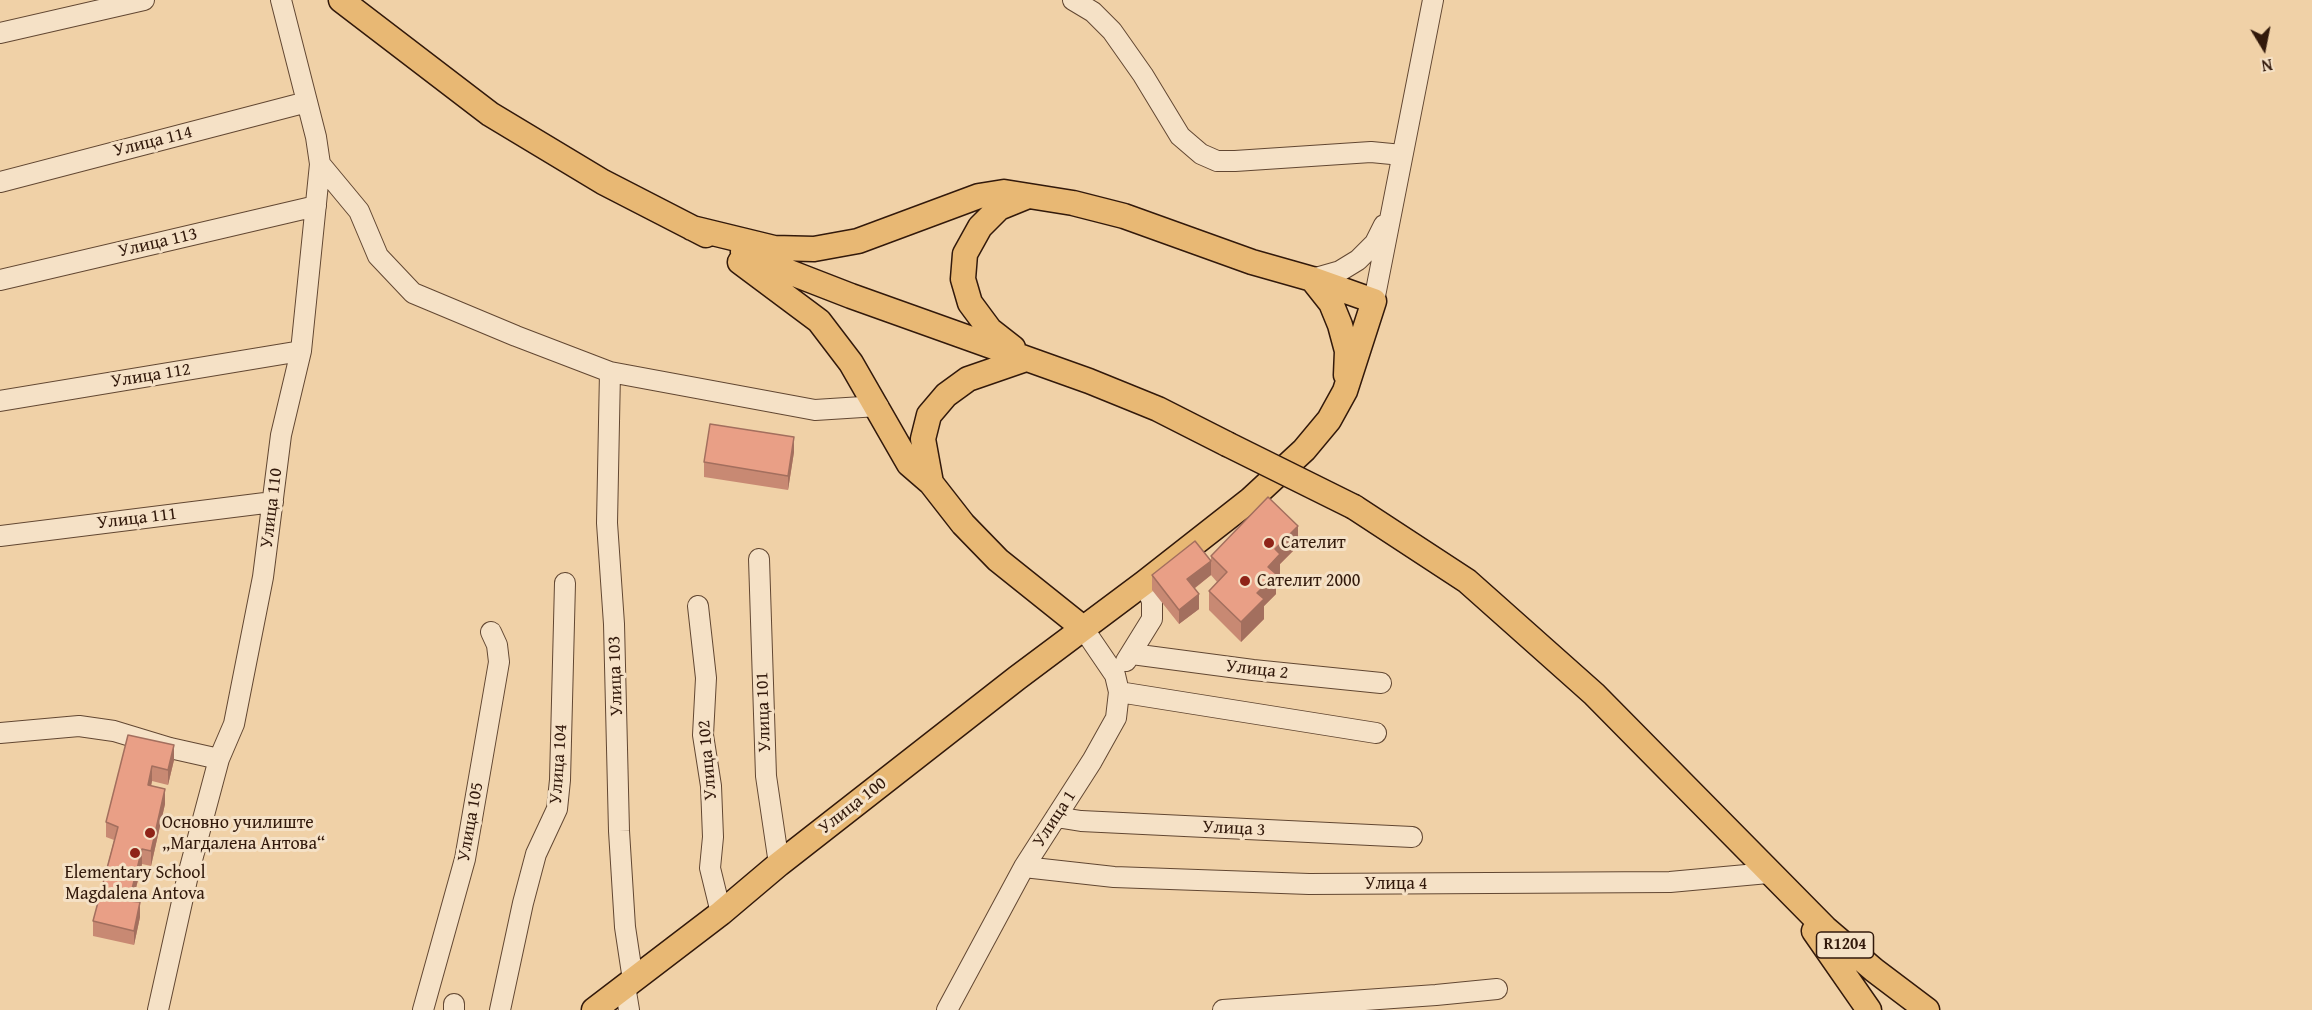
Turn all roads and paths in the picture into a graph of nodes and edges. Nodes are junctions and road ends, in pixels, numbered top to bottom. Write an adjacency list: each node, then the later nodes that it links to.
1 (144, 0): 6 (street)
2 (281, 0): 7 (street, Улица 110)
3 (341, 0): 14 (main road, R1204)
4 (1073, 0): 8 (street)
5 (1433, 0): 8 (street)
6 (0, 33)
7 (307, 102): 9 (street, Улица 110); 10 (street, Улица 114)
8 (1402, 155): 13 (street)
9 (320, 164): 12 (street, Улица 110); 20 (street)
10 (0, 182)
11 (1031, 195): 14 (main road); 15 (main road); 19 (main road)
12 (316, 206): 16 (street, Улица 113); 18 (street, Улица 110)
13 (1391, 212): 15 (street); 17 (street)
14 (692, 228): 19 (main road, R1204); 23 (main road)
15 (1312, 279): 17 (main road); 21 (main road)
16 (0, 280)
17 (1374, 301): 21 (main road)
18 (301, 351): 22 (street, Улица 112); 25 (street, Улица 110)
19 (1026, 359): 24 (main road); 43 (main road, R1204, bridge)
20 (610, 372): 23 (street); 46 (street, Улица 103)
21 (1345, 391): 29 (main road, Улица 100)
22 (0, 401)
23 (878, 406): 24 (main road)
24 (931, 483): 31 (main road)
25 (273, 502): 26 (street, Улица 111); 38 (street, Улица 110)
26 (0, 536)
27 (759, 559): 41 (street, Улица 101)
28 (565, 583): 50 (street, Улица 104)
29 (1144, 583): 31 (main road, Улица 100); 33 (street)
30 (698, 606): 44 (street, Улица 102)
31 (1083, 628): 35 (street); 41 (main road, Улица 100)
32 (491, 632): 49 (street, Улица 105)
33 (1132, 654): 34 (street, Улица 2); 35 (street)
34 (1381, 683)
35 (1117, 684): 37 (street); 39 (street, Улица 1)
36 (0, 733): 38 (street)
37 (1376, 733)
38 (219, 759): 48 (street, Улица 110)
39 (1056, 817): 40 (street, Улица 3); 42 (street, Улица 1)
40 (1412, 837)
41 (779, 864): 44 (main road, Улица 100)
42 (1024, 867): 43 (street, Улица 4); 53 (street, Улица 1)
43 (1768, 873): 45 (main road, R1204); 57 (main road, R1204)
44 (721, 913): 46 (main road, Улица 100)
45 (1822, 940): 55 (main road, R1204); 56 (main road, R1204)
46 (629, 983): 51 (main road, Улица 100); 52 (street)
47 (1497, 989): 54 (street)
48 (158, 1010)
49 (423, 1010)
50 (500, 1010)
51 (594, 1010)
52 (629, 1010)
53 (947, 1010)
54 (1223, 1010)
55 (1869, 1010)
56 (1886, 1010)
57 (1927, 1010)

